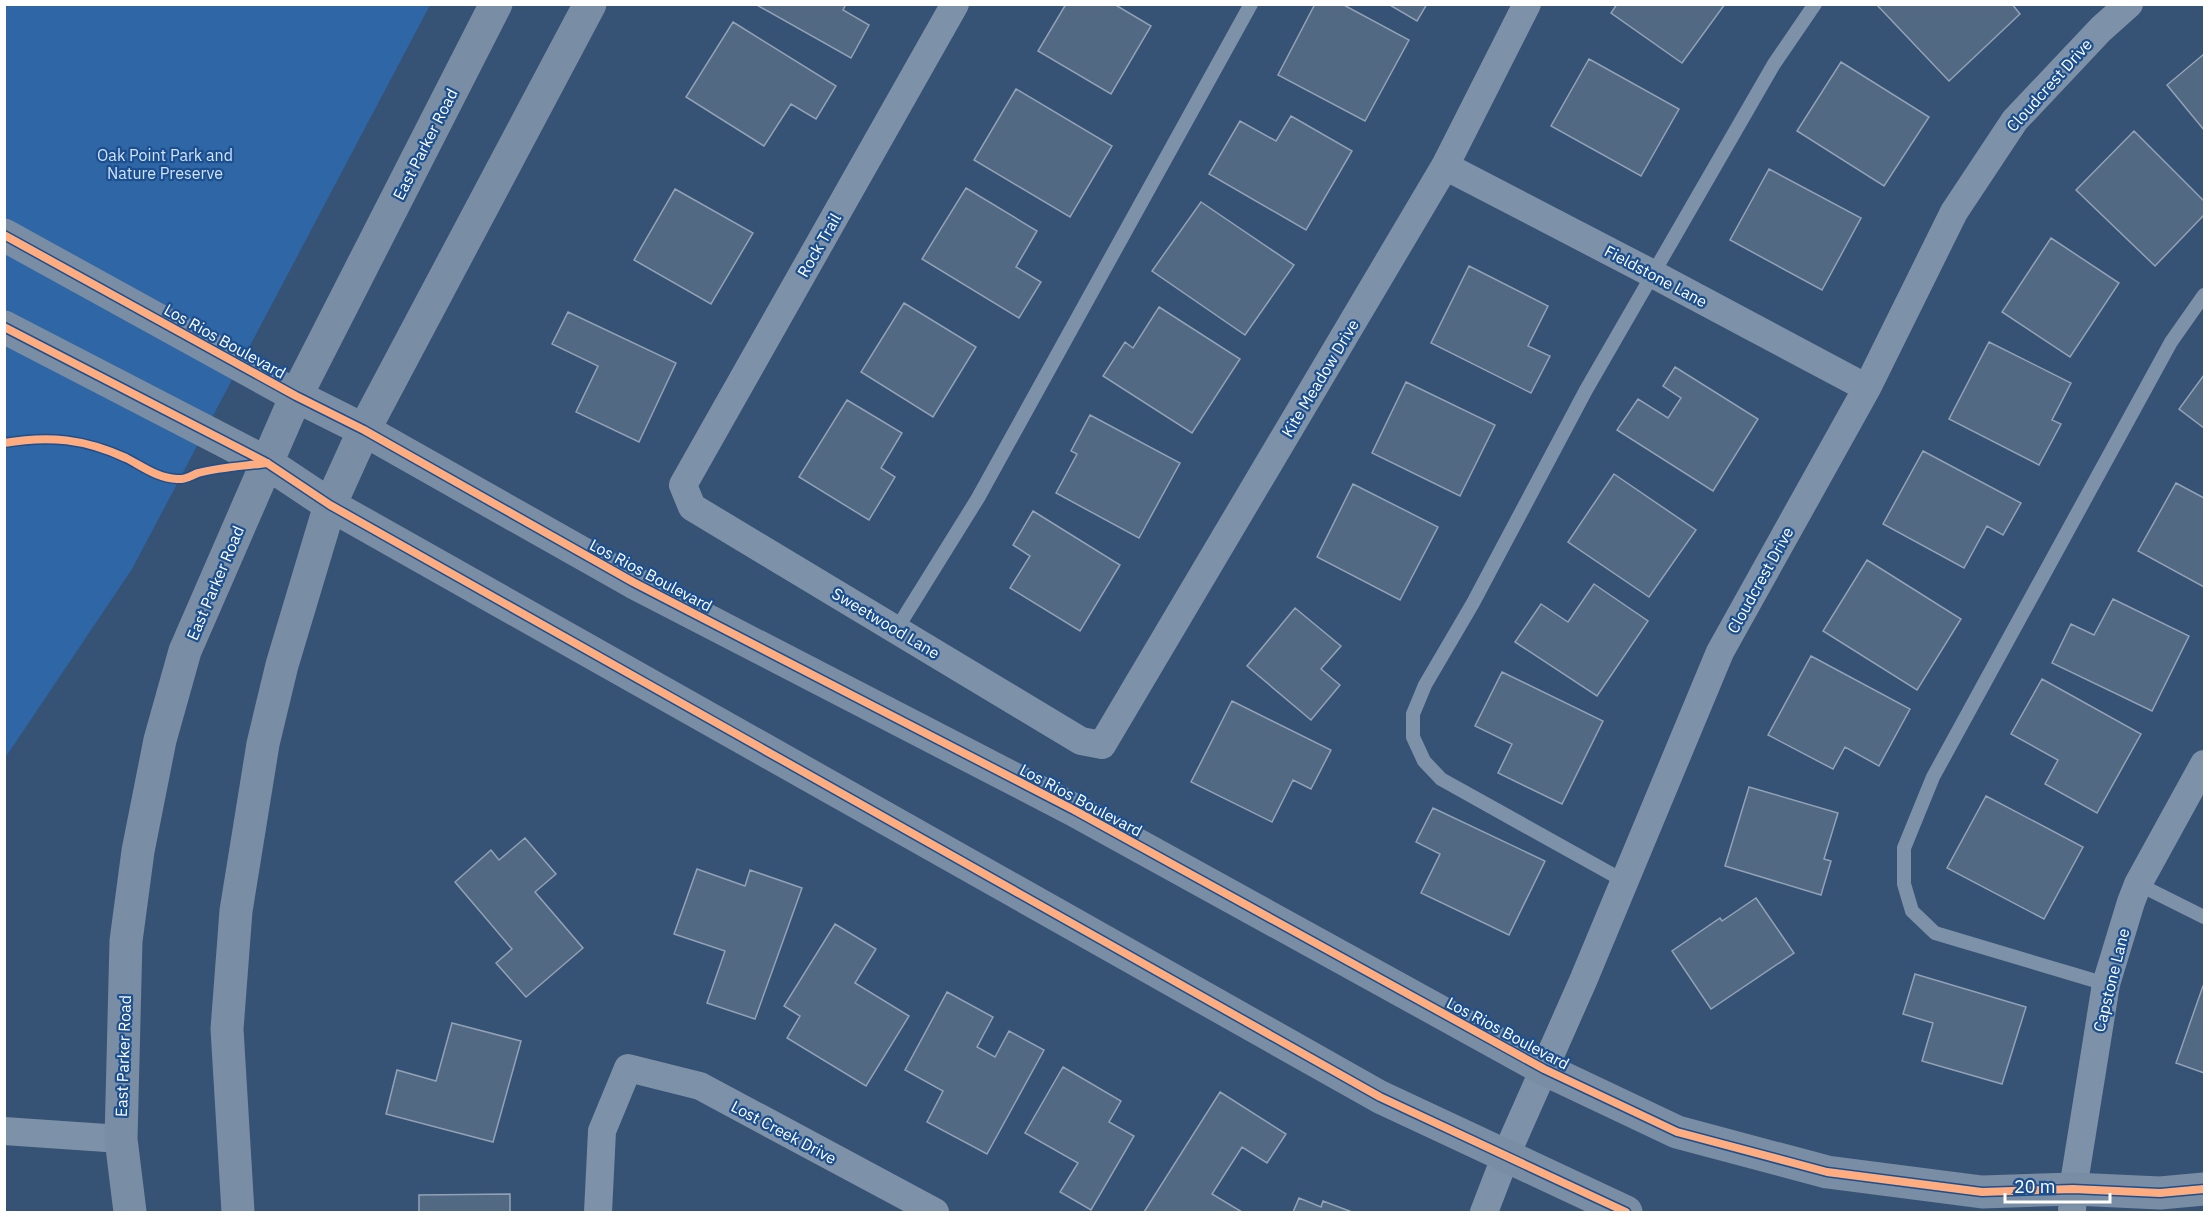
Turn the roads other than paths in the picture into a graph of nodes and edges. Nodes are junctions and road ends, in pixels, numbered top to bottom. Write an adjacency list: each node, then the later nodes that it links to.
1 (496, 4): 14 (main road, East Parker Road)
2 (590, 4): 15 (main road)
3 (955, 4): 17 (street, Rock Trail)
4 (1251, 4): 19 (lane)
5 (1527, 4): 8 (street, Kite Meadow Drive)
6 (1815, 4): 10 (lane)
7 (2129, 4): 13 (street, Cloudcrest Drive)
8 (1445, 166): 10 (street, Fieldstone Lane); 20 (street, Kite Meadow Drive)
9 (4, 235): 14 (main road, Los Rios Boulevard)
10 (1653, 274): 13 (street, Fieldstone Lane); 22 (lane)
11 (2205, 295): 25 (lane)
12 (4, 327): 16 (main road)
13 (1867, 388): 22 (street, Cloudcrest Drive)
14 (296, 396): 15 (main road, Los Rios Boulevard); 16 (main road, East Parker Road)
15 (364, 430): 18 (main road); 26 (main road, Los Rios Boulevard)
16 (267, 463): 18 (main road); 28 (main road, East Parker Road)
17 (683, 485): 19 (street, Sweetwood Lane)
18 (330, 505): 29 (main road); 33 (main road)
19 (896, 630): 20 (street, Sweetwood Lane)
20 (1102, 745)
21 (2205, 764): 23 (street, Capstone Lane)
22 (1624, 881): 26 (street, Cloudcrest Drive)
23 (2138, 884): 24 (lane); 25 (street, Capstone Lane)
24 (2205, 916)
25 (2106, 984): 31 (street, Capstone Lane)
26 (1544, 1069): 29 (street, Cloudcrest Drive); 31 (main road, Los Rios Boulevard)
27 (4, 1131): 28 (street)
28 (121, 1139): 32 (main road, East Parker Road)
29 (1506, 1155): 36 (street, Cloudcrest Drive); 37 (main road)
30 (2205, 1189): 31 (main road, Los Rios Boulevard)
31 (2073, 1201)
32 (130, 1212)
33 (238, 1212)
34 (598, 1212): 35 (street, Lost Creek Drive)
35 (934, 1212)
36 (1485, 1212)
37 (1626, 1212)

